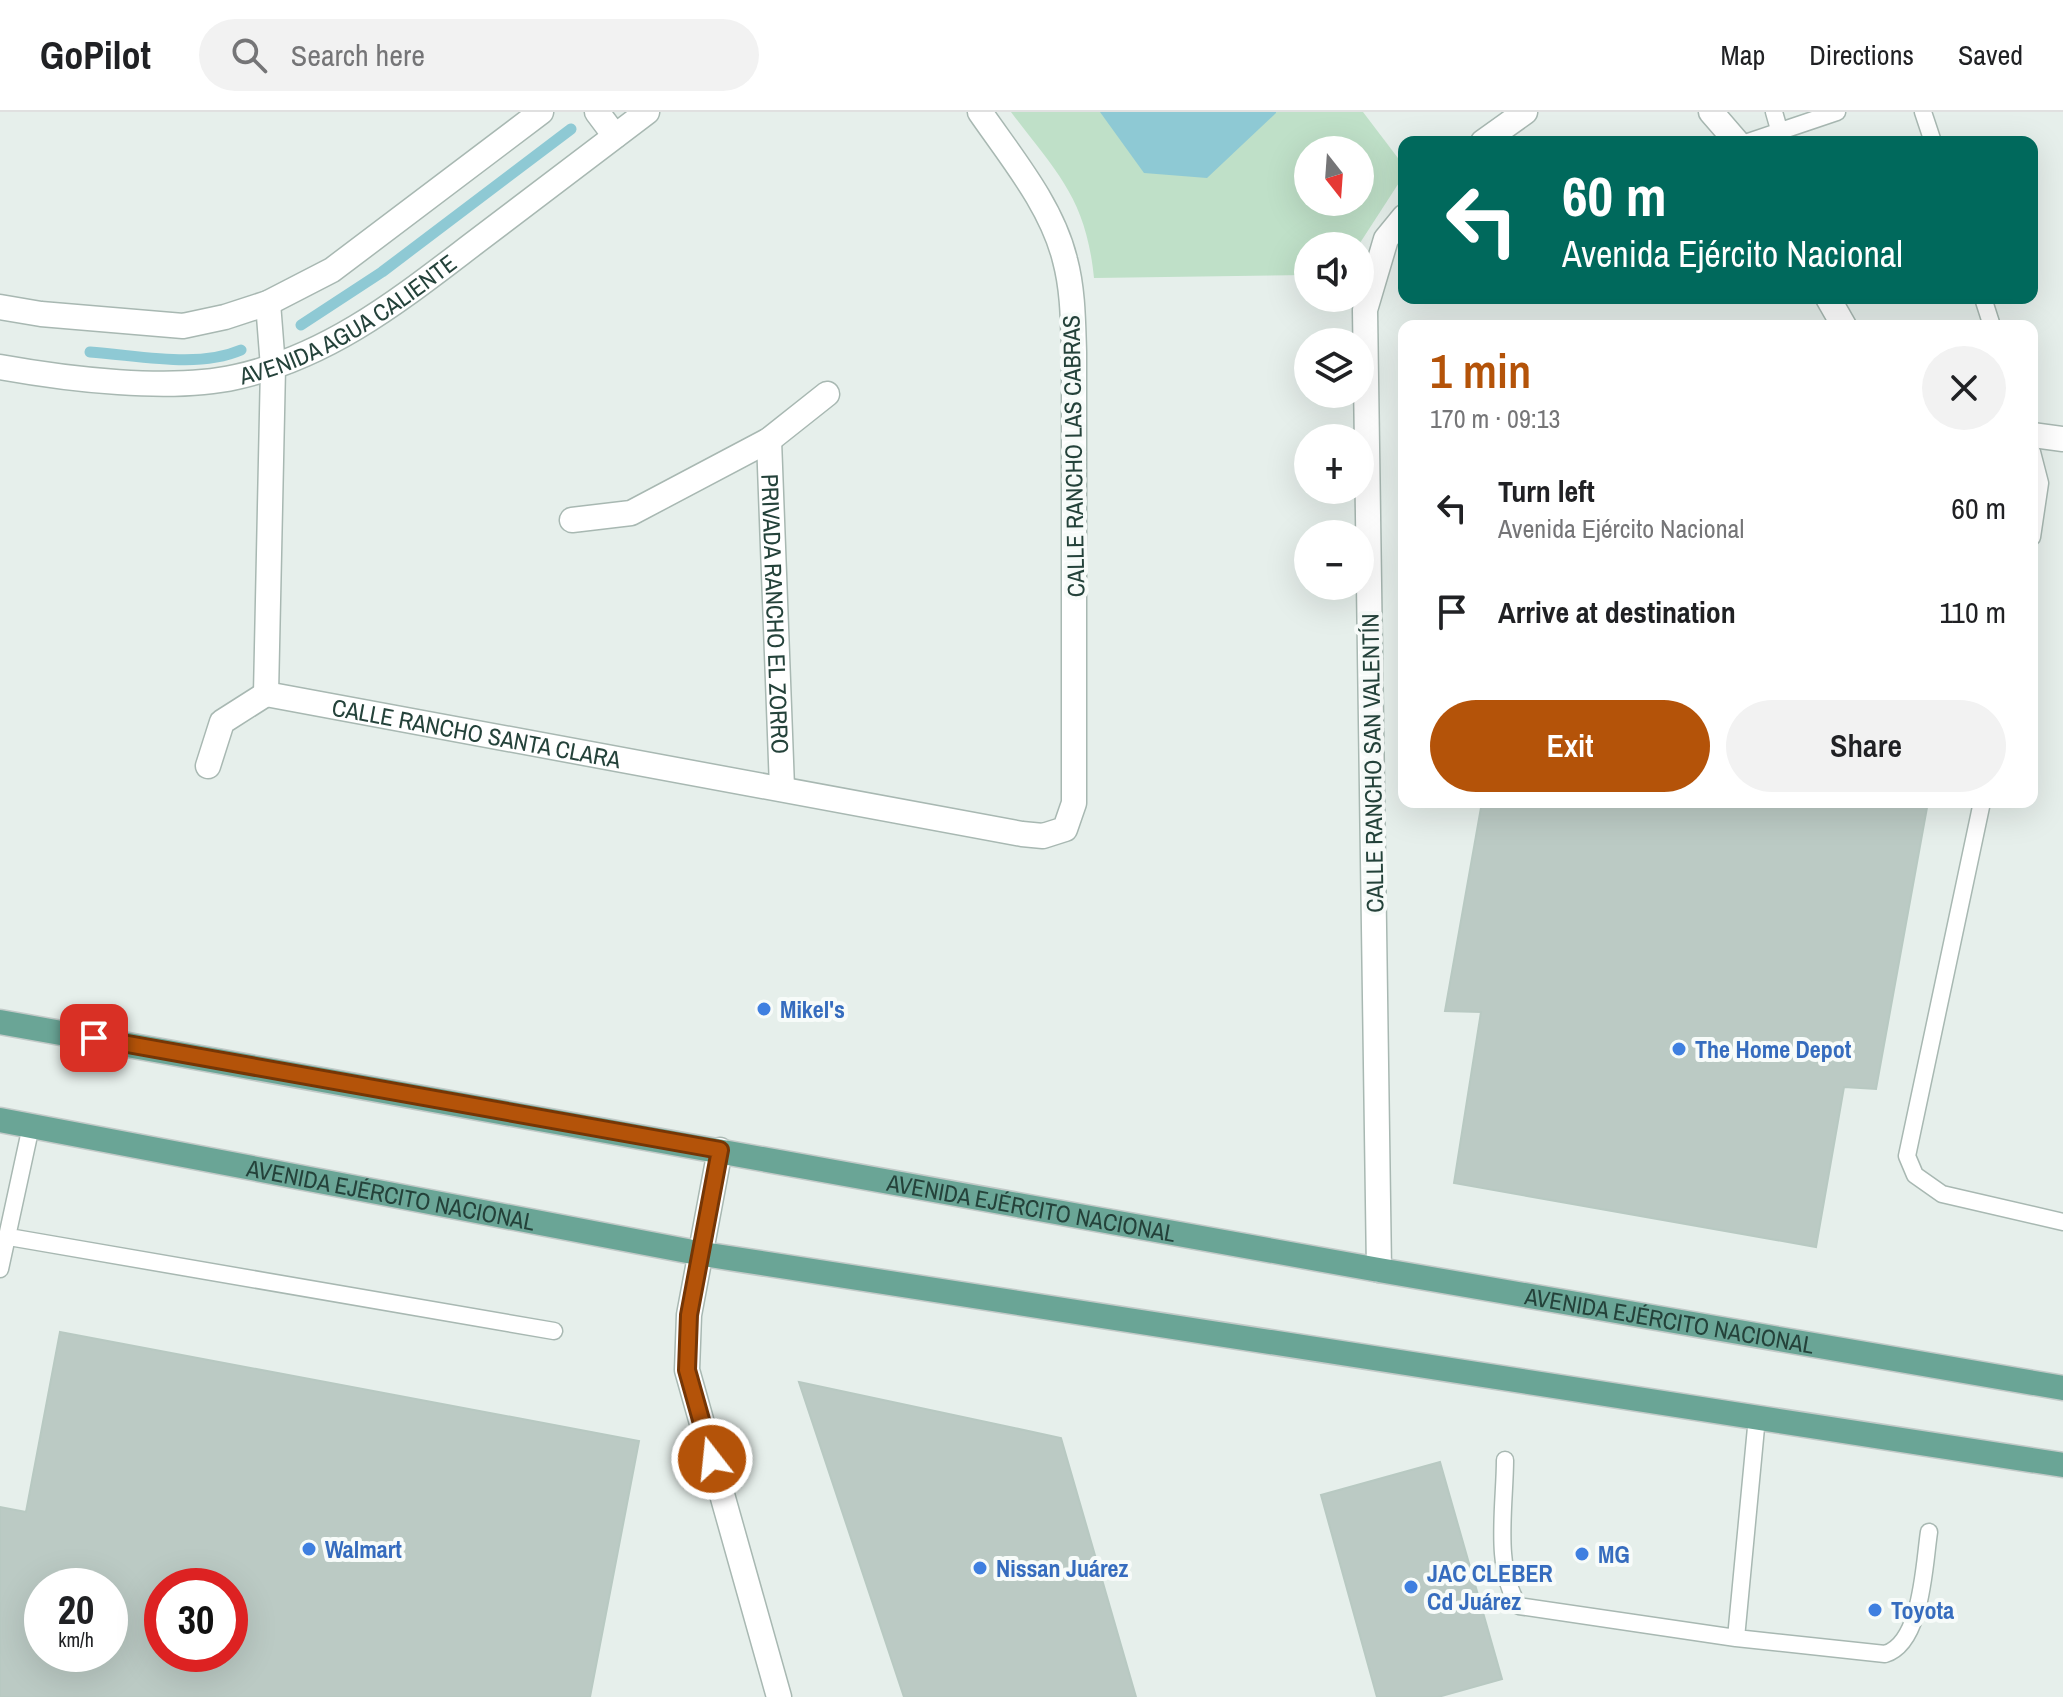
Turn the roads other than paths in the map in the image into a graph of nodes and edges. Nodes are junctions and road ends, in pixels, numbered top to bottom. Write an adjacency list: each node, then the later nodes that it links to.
1 (541, 112): 17 (street, AVENIDA AGUA CALIENTE)
2 (597, 112): 11 (street)
3 (647, 112): 11 (street, AVENIDA AGUA CALIENTE)
4 (980, 112): 32 (street, CALLE RANCHO LAS CABRAS)
5 (1525, 112): 12 (street)
6 (1711, 112): 13 (street)
7 (1774, 112): 10 (lane)
8 (1837, 112): 10 (lane)
9 (1923, 112): 15 (lane)
10 (1780, 133): 14 (lane)
11 (615, 136): 20 (street, AVENIDA AGUA CALIENTE)
12 (1491, 136)
13 (1732, 136)
14 (1769, 136)
15 (1931, 136)
16 (1398, 224): 41 (street, CALLE RANCHO SAN VALENTÍN)
17 (268, 303): 18 (street, AVENIDA AGUA CALIENTE); 20 (street)
18 (0, 307)
19 (0, 367): 20 (street, AVENIDA AGUA CALIENTE)
20 (273, 367): 28 (street)
21 (827, 394): 24 (street, PRIVADA RANCHO EL ZORRO)
22 (2038, 436): 23 (street)
23 (2063, 439)
24 (769, 440): 27 (street, PRIVADA RANCHO EL ZORRO); 30 (street, PRIVADA RANCHO EL ZORRO)
25 (2038, 475): 26 (lane)
26 (2038, 496)
27 (572, 520)
28 (266, 694): 29 (street); 30 (street, CALLE RANCHO SANTA CLARA)
29 (208, 766)
30 (782, 788): 32 (street, CALLE RANCHO SANTA CLARA)
31 (1981, 808): 37 (lane)
32 (1070, 823)
33 (0, 1022): 36 (main road, AVENIDA EJÉRCITO NACIONAL)
34 (0, 1120): 35 (main road, AVENIDA EJÉRCITO NACIONAL)
35 (31, 1126): 38 (lane); 39 (main road, AVENIDA EJÉRCITO NACIONAL)
36 (720, 1150): 39 (street); 41 (main road, AVENIDA EJÉRCITO NACIONAL)
37 (2063, 1222)
38 (9, 1237): 40 (lane); 42 (lane)
39 (703, 1254): 44 (main road, AVENIDA EJÉRCITO NACIONAL); 49 (street)
40 (0, 1269)
41 (1379, 1270): 43 (main road, AVENIDA EJÉRCITO NACIONAL)
42 (554, 1331)
43 (2063, 1388)
44 (1757, 1417): 46 (main road, AVENIDA EJÉRCITO NACIONAL); 48 (lane)
45 (1505, 1460): 48 (lane)
46 (2063, 1465)
47 (1929, 1532): 48 (lane)
48 (1736, 1638)
49 (779, 1697)

